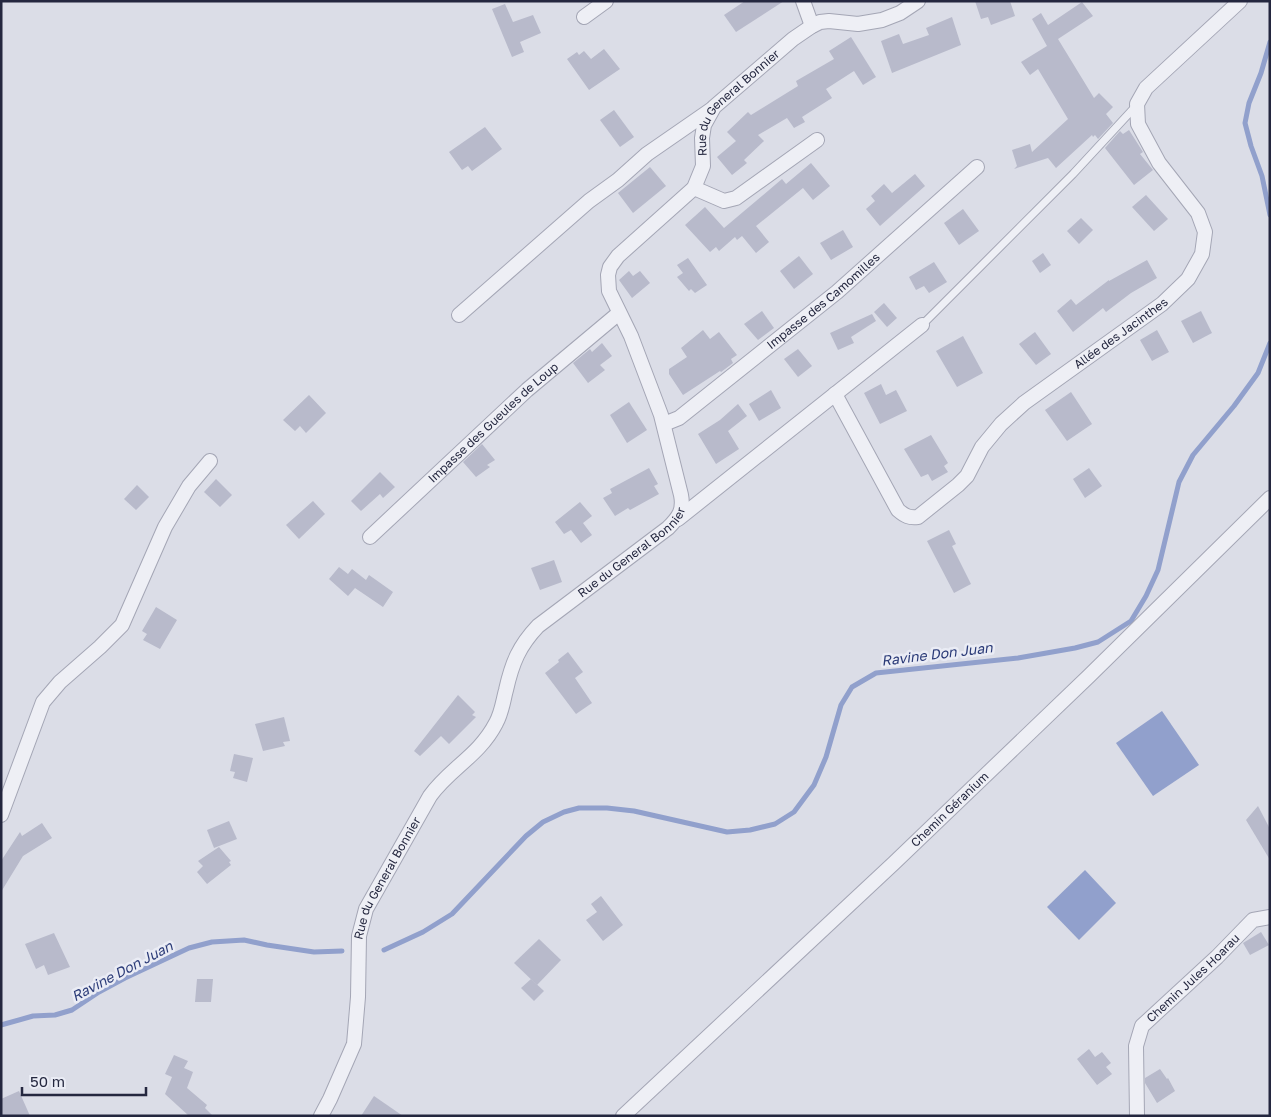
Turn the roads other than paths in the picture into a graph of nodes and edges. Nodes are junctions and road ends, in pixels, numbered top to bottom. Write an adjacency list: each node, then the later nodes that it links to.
1 (606, 1): 5 (street)
2 (918, 1): 6 (street, Rue du General Bonnier)
3 (1240, 1): 7 (street)
4 (805, 2): 6 (street)
5 (584, 17)
6 (812, 26): 8 (street, Rue du General Bonnier)
7 (1137, 104): 14 (lane); 15 (street, Allée des Jacinthes)
8 (714, 107): 11 (street, Rue du General Bonnier); 13 (street)
9 (817, 140): 11 (street)
10 (977, 167): 16 (street, Impasse des Camomilles)
11 (694, 188): 12 (street, Rue du General Bonnier)
12 (620, 313): 16 (street, Rue du General Bonnier); 20 (street, Impasse des Gueules de Loup)
13 (459, 315)
14 (922, 325): 15 (street)
15 (836, 394): 19 (street)
16 (664, 424): 19 (street, Rue du General Bonnier)
17 (210, 461): 21 (street)
18 (1270, 498): 24 (street, Chemin Géranium)
19 (677, 519): 23 (street, Rue du General Bonnier)
20 (370, 537)
21 (1, 815)
22 (1270, 917): 25 (street, Chemin Jules Hoarau)
23 (321, 1116)
24 (623, 1116)
25 (1137, 1116)

